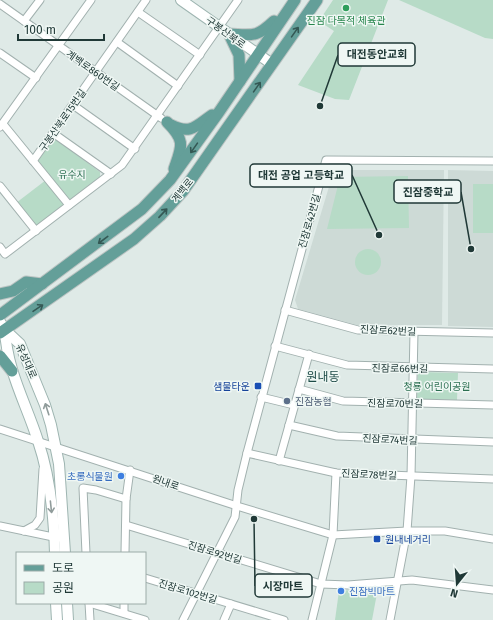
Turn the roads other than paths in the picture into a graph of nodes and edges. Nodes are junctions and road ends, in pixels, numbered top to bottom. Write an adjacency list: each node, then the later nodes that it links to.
1 (40, 0): 11 (street)
2 (91, 0): 15 (street)
3 (146, 0): 9 (street, 구봉산북로15번길)
4 (181, 0): 12 (street, 구봉산북로)
5 (295, 0): 10 (main road, 계백로)
6 (317, 0): 19 (main road, 계백로, one-way to 6)
7 (235, 1): 12 (street)
8 (0, 4): 11 (street, 계백로860번길)
9 (138, 12): 14 (street, 구봉산북로15번길); 18 (street)
10 (286, 12): 13 (main road); 17 (main road, 계백로)
11 (24, 21): 15 (street, 계백로860번길)
12 (219, 27): 13 (street, 구봉산북로); 18 (street)
13 (230, 34): 17 (street, 구봉산북로); 22 (main road)
14 (117, 42): 20 (street, 구봉산북로15번길); 23 (street)
15 (59, 46): 20 (street, 계백로860번길); 21 (street)
16 (0, 53): 21 (street)
17 (258, 54): 19 (street, 구봉산북로); 22 (main road, 계백로)
18 (200, 55): 23 (street)
19 (272, 64): 42 (main road, 계백로, one-way to 19)
20 (96, 72): 24 (street, 구봉산북로15번길); 26 (street, 계백로860번길)
21 (36, 78): 27 (street)
22 (240, 81): 25 (main road, 계백로)
23 (178, 86): 26 (street)
24 (73, 105): 28 (street, 구봉산북로15번길); 29 (street)
25 (219, 112): 26 (main road); 33 (main road, 계백로, one-way to 33)
26 (162, 119): 29 (street); 33 (main road)
27 (2, 126): 30 (street)
28 (53, 133): 30 (street, 구봉산북로15번길); 32 (street)
29 (135, 149): 32 (street)
30 (33, 161): 35 (street)
31 (493, 161): 40 (street, 진잠로42번길)
32 (111, 174): 35 (street)
33 (170, 180): 38 (main road, 계백로, one-way to 38)
34 (0, 186): 36 (street)
35 (69, 205): 36 (street)
36 (36, 231): 37 (street)
37 (0, 247)
38 (42, 284): 39 (main road); 41 (main road, 계백로)
39 (0, 294)
40 (285, 310): 43 (street, 진잠로62번길); 45 (street, 진잠로42번길)
41 (0, 315)
42 (2, 328): 50 (street, 유성대로); 61 (street, 유성대로, one-way to 42)
43 (414, 332): 44 (street, 진잠로62번길); 48 (street)
44 (493, 334)
45 (275, 346): 46 (street, 진잠로66번길); 52 (street, 진잠로42번길)
46 (309, 354): 48 (street, 진잠로66번길); 51 (street)
47 (0, 356): 50 (main road)
48 (414, 368): 49 (street, 진잠로66번길); 53 (street)
49 (493, 369)
50 (12, 370): 59 (street, 유성대로)
51 (299, 389): 53 (street, 진잠로70번길); 54 (street)
52 (261, 397): 54 (street); 62 (street, 진잠로42번길)
53 (413, 403): 55 (street, 진잠로70번길); 58 (street)
54 (294, 405): 56 (street)
55 (493, 405)
56 (289, 425): 58 (street, 진잠로74번길); 64 (street)
57 (0, 428): 59 (street, 원내로)
58 (412, 440): 60 (street, 진잠로74번길); 67 (street)
59 (39, 441): 61 (street, 원내로); 63 (street, 유성대로)
60 (493, 442)
61 (56, 447): 65 (street, 원내로); 76 (street, 유성대로)
62 (246, 453): 64 (street, 진잠로78번길); 70 (street, 진잠로42번길)
63 (43, 459): 73 (street); 76 (street, 유성대로, one-way to 76)
64 (279, 461): 66 (street, 진잠로78번길)
65 (130, 470): 69 (street); 70 (street, 원내로)
66 (336, 473): 67 (street, 진잠로78번길); 75 (street)
67 (411, 476): 68 (street, 진잠로78번길); 74 (street)
68 (493, 479)
69 (126, 499): 71 (street); 80 (street)
70 (237, 506): 75 (street, 원내로); 82 (street, 진잠로42번길)
71 (126, 525): 81 (street); 82 (street, 진잠로92번길)
72 (0, 526): 73 (street)
73 (24, 531): 76 (street)
74 (407, 531): 75 (street, 원내로); 77 (street, 원내로); 84 (street)
75 (333, 534): 85 (street)
76 (59, 538): 78 (street, 유성대로); 79 (street, 유성대로)
77 (493, 539)
78 (55, 552)
79 (65, 552)
80 (86, 552)
81 (126, 552)
82 (218, 553): 85 (street, 진잠로92번길); 87 (street, 진잠로42번길)
83 (146, 578): 87 (street, 진잠로102번길)
84 (397, 581): 85 (street, 진잠로92번길); 86 (street, 진잠로92번길); 103 (street)
85 (321, 584): 102 (street)
86 (493, 590)
87 (197, 594): 93 (street, 진잠로102번길); 99 (street, 진잠로42번길)
88 (56, 604): 95 (street)
89 (67, 604): 96 (street)
90 (89, 604): 97 (street)
91 (92, 604): 94 (street)
92 (124, 604): 94 (street)
93 (231, 604): 100 (street, 진잠로102번길); 101 (street, 진잠로102번길)
94 (124, 613): 98 (street)
95 (57, 620)
96 (68, 620)
97 (90, 620)
98 (145, 620)
99 (183, 620)
100 (224, 620)
101 (284, 620)
102 (312, 620)
103 (390, 620)

